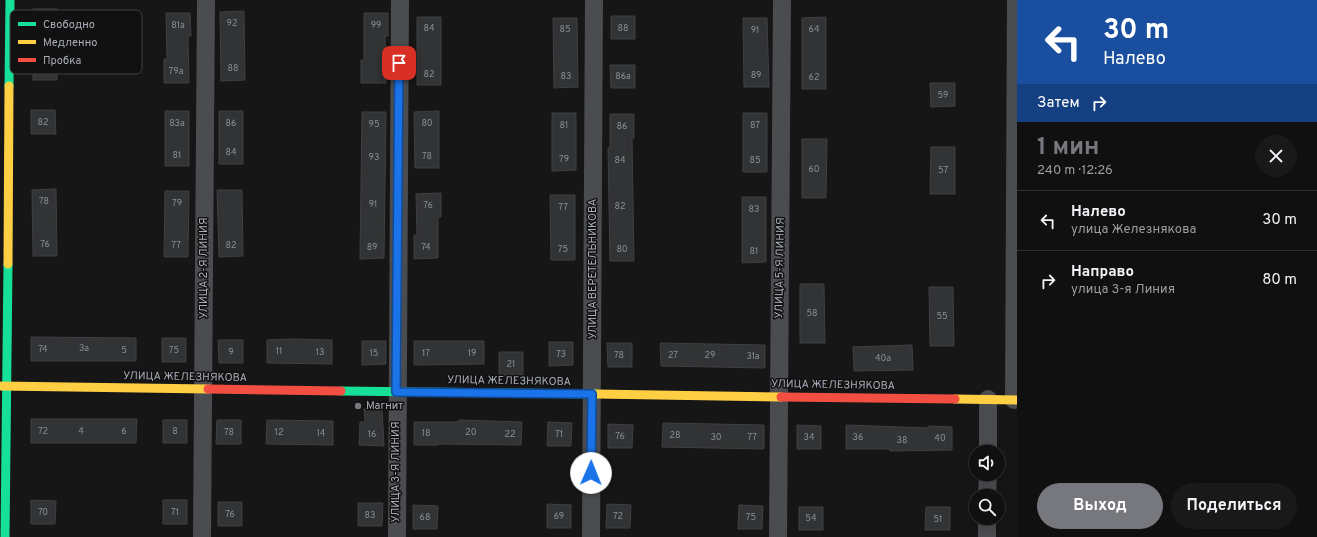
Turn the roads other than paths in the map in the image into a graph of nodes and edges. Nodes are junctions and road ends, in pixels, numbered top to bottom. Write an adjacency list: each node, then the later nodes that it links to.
1 (10, 0): 7 (street)
2 (206, 0): 8 (street, УЛИЦА 2-Я ЛИНИЯ)
3 (400, 0): 9 (street, УЛИЦА 3-Я ЛИНИЯ)
4 (594, 0): 10 (street, УЛИЦА ВЕРЕТЕЛЬНИКОВА)
5 (782, 0): 11 (street, УЛИЦА 5-Я ЛИНИЯ)
6 (1016, 0): 13 (street)
7 (3, 386): 8 (street, УЛИЦА ЖЕЛЕЗНЯКОВА); 16 (street)
8 (202, 389): 9 (street, УЛИЦА ЖЕЛЕЗНЯКОВА); 17 (street, УЛИЦА 2-Я ЛИНИЯ)
9 (396, 392): 10 (street, УЛИЦА ЖЕЛЕЗНЯКОВА); 18 (street, УЛИЦА 3-Я ЛИНИЯ)
10 (592, 394): 11 (street, УЛИЦА ЖЕЛЕЗНЯКОВА); 19 (street, УЛИЦА ВЕРЕТЕЛЬНИКОВА)
11 (778, 396): 12 (street, УЛИЦА ЖЕЛЕЗНЯКОВА); 20 (street, УЛИЦА 5-Я ЛИНИЯ)
12 (988, 399): 13 (street, УЛИЦА ЖЕЛЕЗНЯКОВА); 14 (street)
13 (1016, 400)
14 (988, 445)
15 (987, 525): 21 (street)
16 (5, 537)
17 (202, 537)
18 (397, 537)
19 (591, 537)
20 (778, 537)
21 (987, 537)

